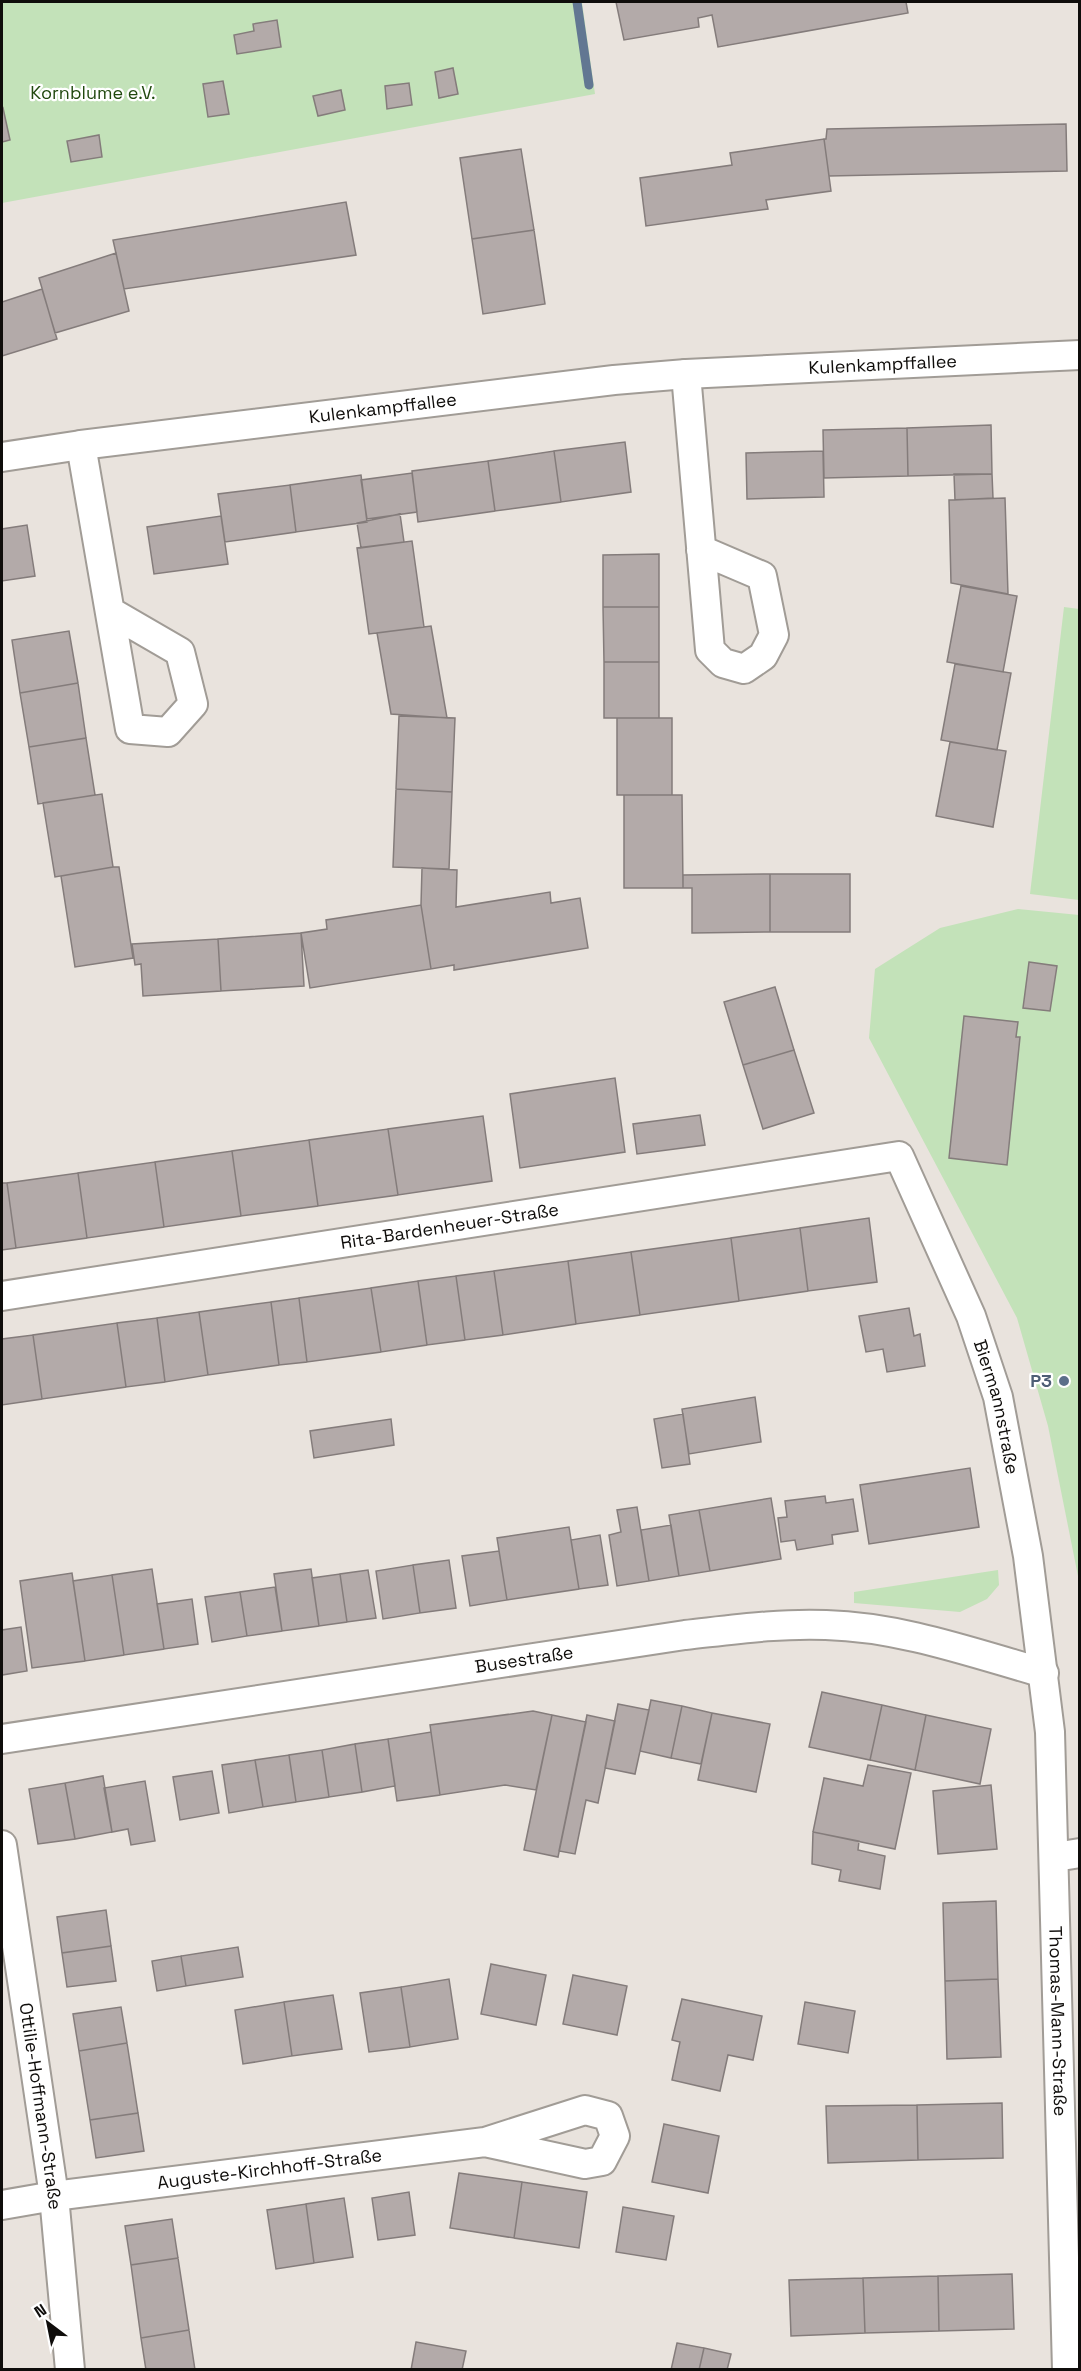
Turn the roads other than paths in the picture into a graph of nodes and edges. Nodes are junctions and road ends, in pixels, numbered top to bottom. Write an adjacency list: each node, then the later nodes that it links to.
1 (1080, 355): 2 (street, Kulenkampffallee)
2 (686, 374): 3 (street, Kulenkampffallee); 5 (street)
3 (81, 445): 4 (street, Kulenkampffallee); 6 (street)
4 (2, 457)
5 (701, 550)
6 (111, 612)
7 (899, 1156): 8 (street, Rita-Bardenheuer-Straße); 9 (street, Biermannstraße)
8 (2, 1296)
9 (1044, 1673): 10 (street, Busestraße); 12 (street, Thomas-Mann-Straße)
10 (2, 1739)
11 (2, 1845): 14 (street, Ottilie-Hoffmann-Straße)
12 (1067, 1855): 17 (street, Thomas-Mann-Straße)
13 (485, 2142): 14 (street, Auguste-Kirchhoff-Straße)
14 (54, 2196): 15 (street, Auguste-Kirchhoff-Straße); 16 (street, Ottilie-Hoffmann-Straße)
15 (2, 2205)
16 (70, 2370)
17 (1067, 2370)

